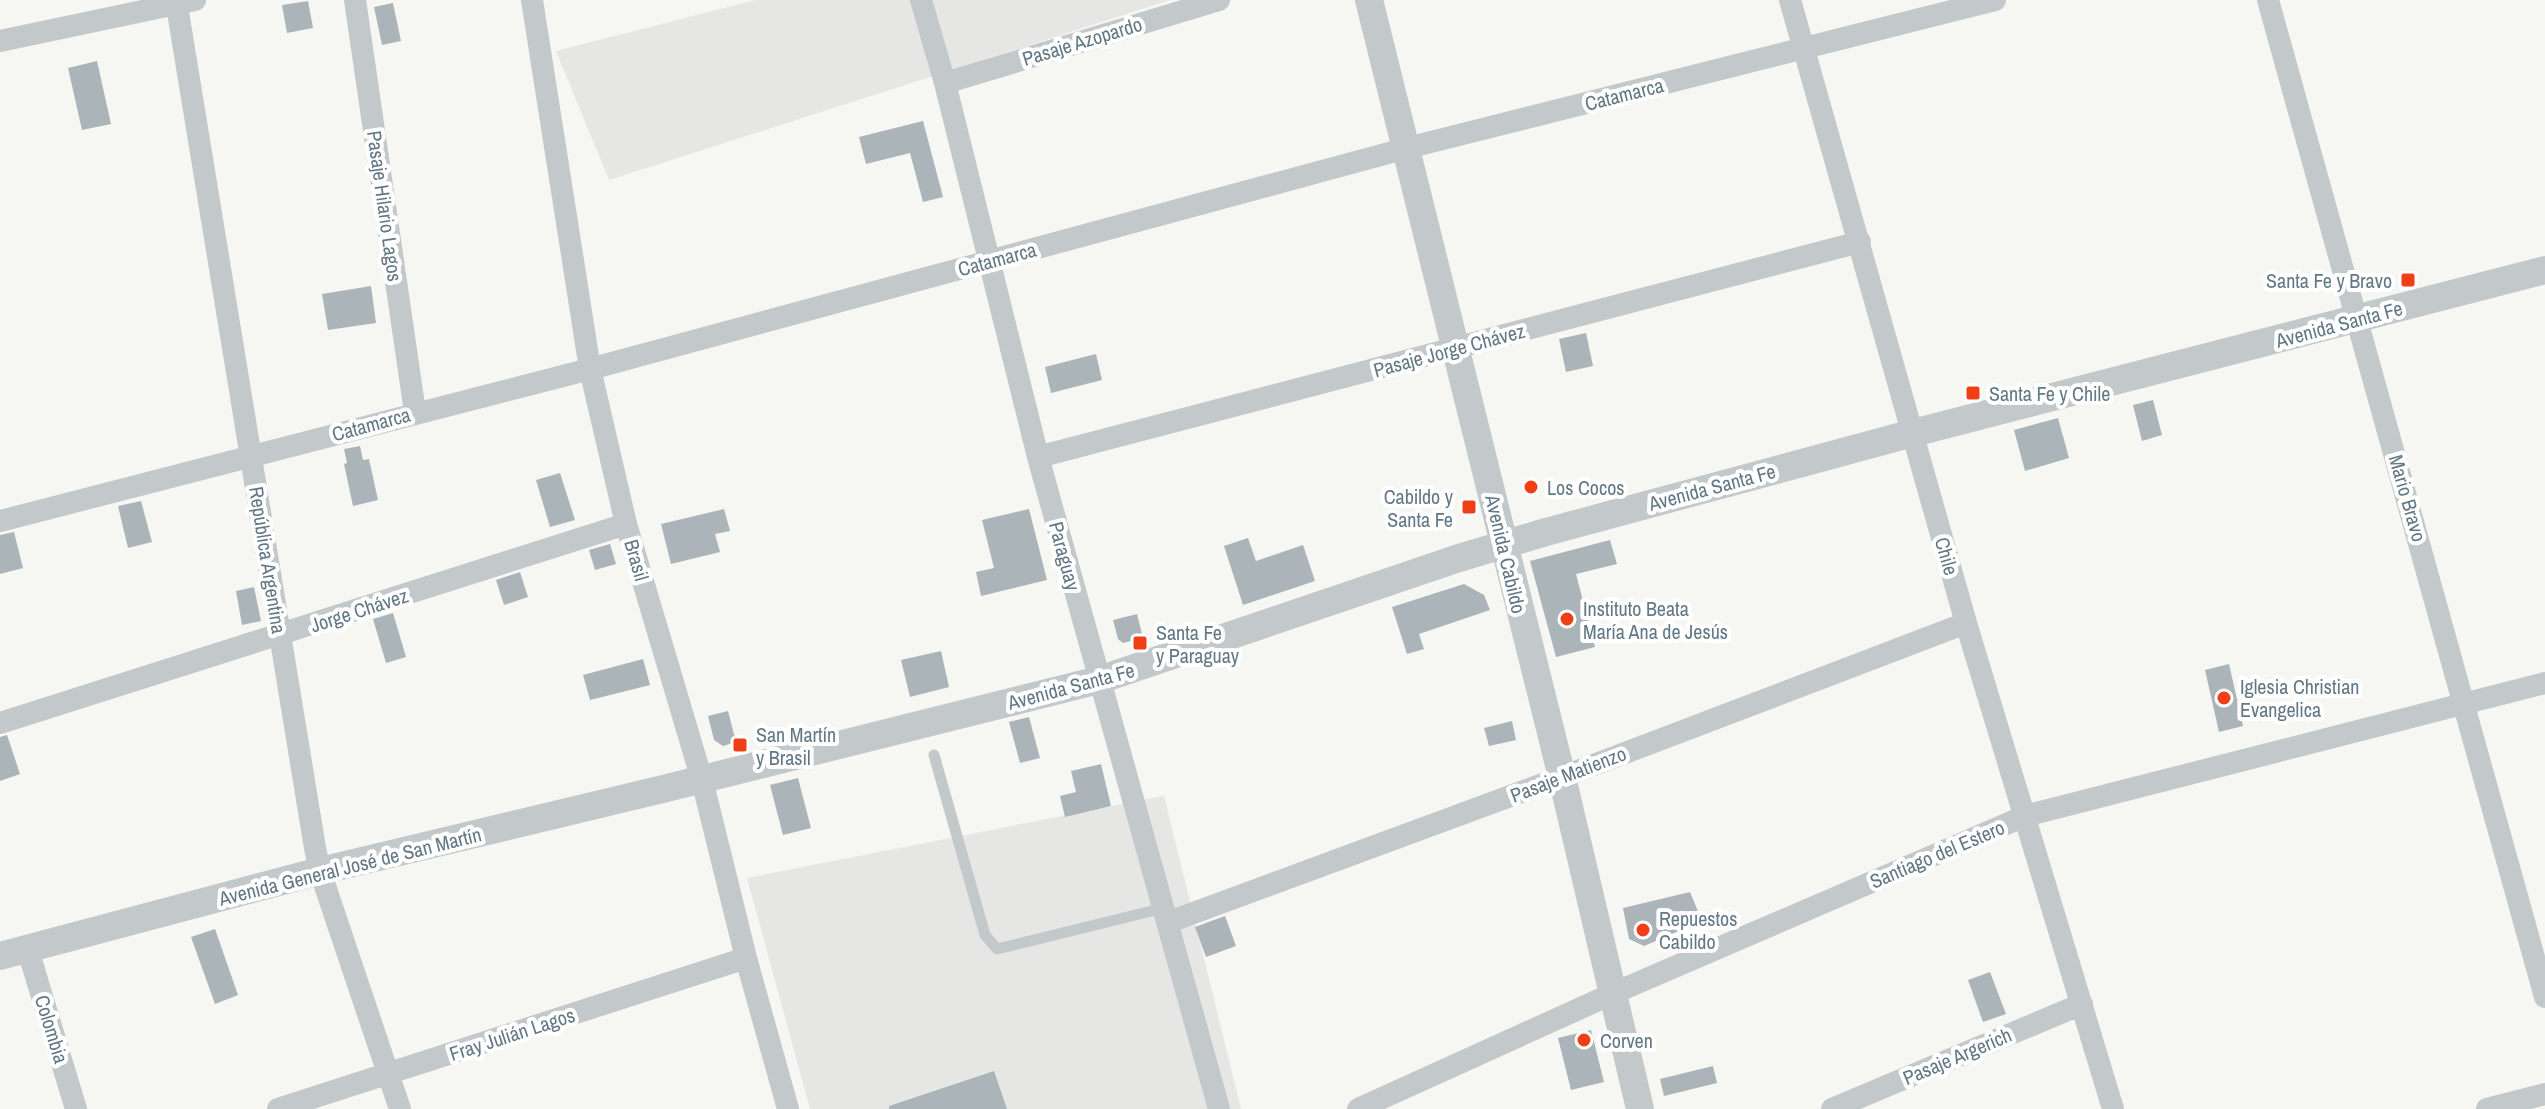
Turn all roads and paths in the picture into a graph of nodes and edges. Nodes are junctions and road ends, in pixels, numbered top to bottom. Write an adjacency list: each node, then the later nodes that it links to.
1 (355, 0): 20 (street, Pasaje Hilario Lagos)
2 (532, 0): 19 (street, Brasil)
3 (921, 0): 12 (street, Paraguay)
4 (1219, 0): 12 (street, Pasaje Azopardo)
5 (1369, 0): 13 (street, Avenida Cabildo)
6 (1790, 0): 11 (street, Chile)
7 (1995, 0): 11 (street, Catamarca)
8 (2268, 0): 17 (street, Mario Bravo)
9 (183, 1): 10 (street); 22 (street, República Argentina)
10 (0, 41)
11 (1804, 49): 13 (street, Catamarca); 14 (street, Chile)
12 (945, 83): 15 (street, Paraguay)
13 (1407, 148): 15 (street, Catamarca); 18 (street, Avenida Cabildo)
14 (1860, 242): 18 (street, Pasaje Jorge Chávez); 21 (street, Chile)
15 (989, 261): 19 (street, Catamarca); 23 (street, Paraguay)
16 (2545, 270): 17 (street, Avenida Santa Fe)
17 (2358, 320): 21 (street, Avenida Santa Fe); 31 (street, Mario Bravo)
18 (1456, 348): 23 (street, Pasaje Jorge Chávez); 26 (street, Avenida Cabildo)
19 (590, 369): 20 (street, Catamarca); 25 (street, Brasil)
20 (415, 412): 22 (street, Catamarca)
21 (1913, 433): 26 (street, Avenida Santa Fe); 27 (street, Chile)
22 (251, 455): 24 (street, Catamarca); 28 (street, República Argentina)
23 (1038, 457): 29 (street, Paraguay)
24 (0, 521)
25 (626, 524): 28 (street, Jorge Chávez); 35 (street, Brasil)
26 (1505, 545): 29 (street, Avenida Santa Fe); 34 (street, Avenida Cabildo)
27 (1966, 623): 34 (street, Pasaje Matienzo); 36 (street, Chile)
28 (279, 636): 32 (street, Jorge Chávez); 37 (street, República Argentina)
29 (1099, 680): 35 (street, Avenida Santa Fe); 38 (street, Paraguay)
30 (2545, 683): 31 (street, Santiago del Estero)
31 (2465, 704): 36 (street, Santiago del Estero); 43 (street, Mario Bravo)
32 (0, 723)
33 (934, 755): 38 (lane)
34 (1562, 777): 38 (street, Pasaje Matienzo); 42 (street, Avenida Cabildo)
35 (702, 780): 37 (street, Avenida General José de San Martín); 41 (street, Brasil)
36 (2025, 816): 42 (street, Santiago del Estero); 44 (street, Chile)
37 (320, 871): 39 (street, Avenida General José de San Martín); 45 (street, República Argentina)
38 (1167, 915): 51 (street, Paraguay)
39 (28, 950): 40 (street, Avenida General José de San Martín); 47 (street, Colombia)
40 (0, 956)
41 (746, 958): 45 (street, Fray Julián Lagos); 50 (street, Brasil)
42 (1614, 993): 52 (street, Santiago del Estero); 53 (street, Avenida Cabildo)
43 (2545, 997)
44 (2082, 1004): 54 (street, Pasaje Argerich); 55 (street, Chile)
45 (388, 1074): 48 (street, Fray Julián Lagos); 49 (street, República Argentina)
46 (2545, 1094): 56 (street)
47 (76, 1109)
48 (278, 1109)
49 (400, 1109)
50 (788, 1109)
51 (1219, 1109)
52 (1358, 1109)
53 (1640, 1109)
54 (1832, 1109)
55 (2113, 1109)
56 (2487, 1109)

